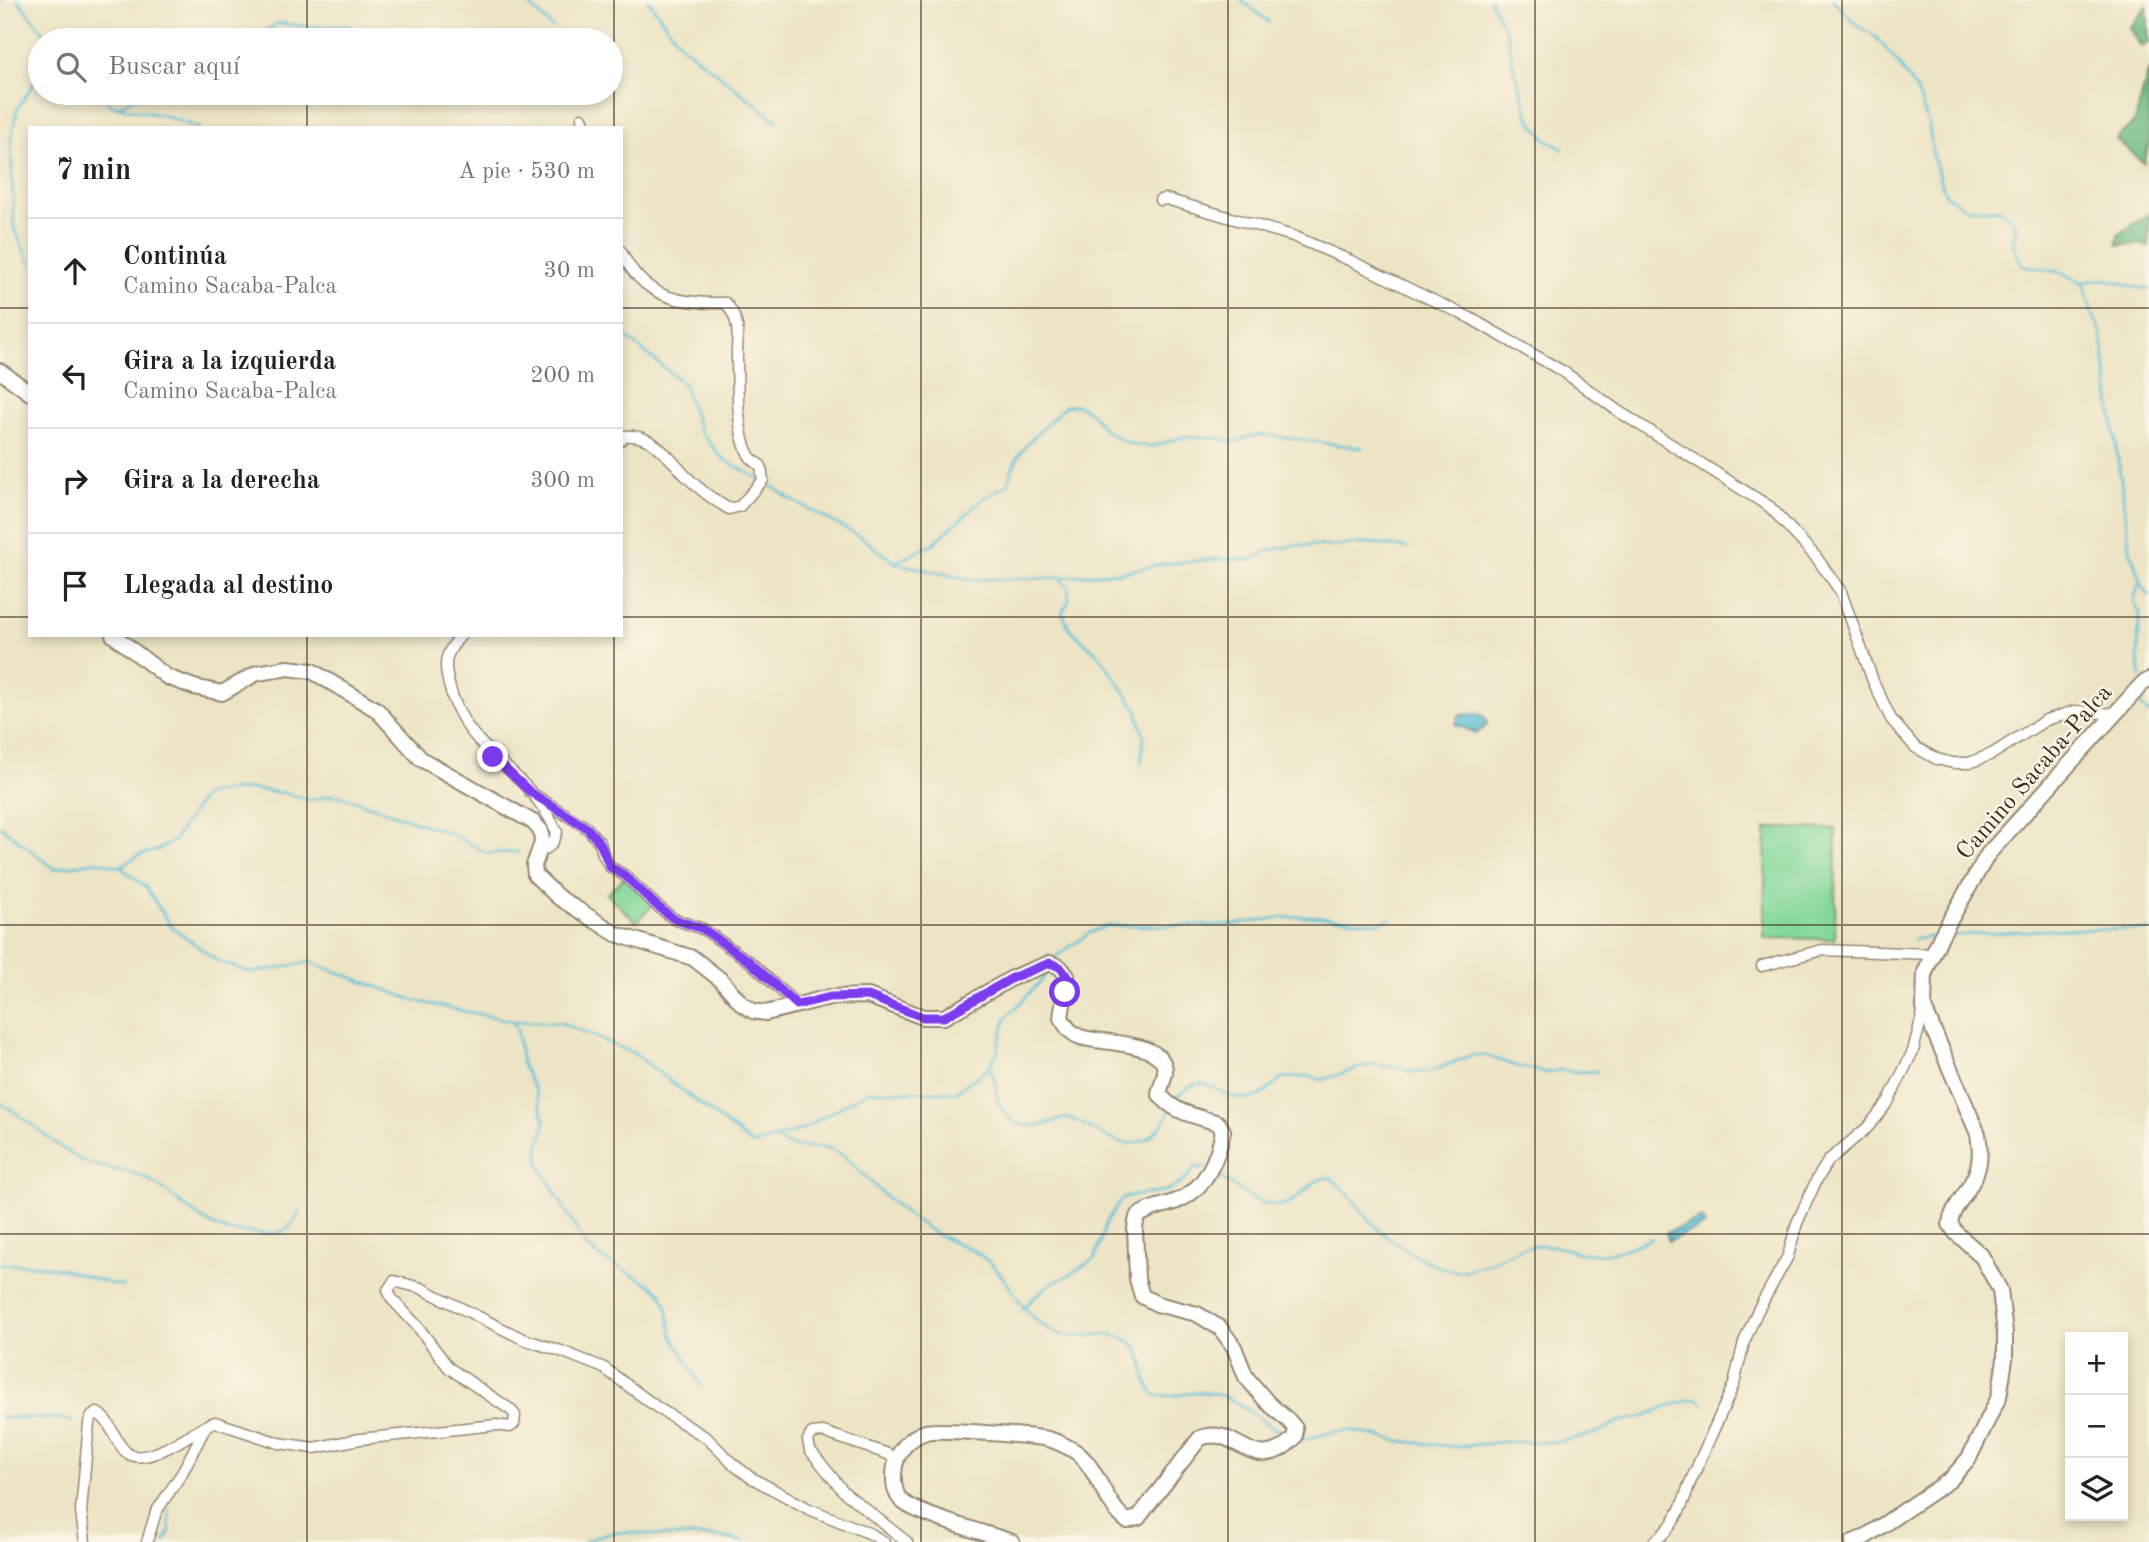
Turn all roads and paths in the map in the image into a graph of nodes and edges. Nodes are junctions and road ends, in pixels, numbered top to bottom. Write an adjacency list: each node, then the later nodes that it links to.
1 (1160, 200): 9 (street)
2 (623, 255): 5 (street)
3 (0, 371): 4 (street)
4 (28, 392)
5 (623, 438)
6 (116, 637): 11 (street)
7 (460, 637): 10 (street)
8 (2149, 680): 9 (street, Camino Sacaba-Palca)
9 (2116, 715): 12 (street, Camino Sacaba-Palca)
10 (530, 792): 11 (street); 14 (street)
11 (538, 852): 14 (street)
12 (1932, 954): 13 (street); 15 (street, Camino Sacaba-Palca)
13 (1762, 967)
14 (797, 1005): 17 (street)
15 (1924, 1007): 23 (street); 24 (street, Camino Sacaba-Palca)
16 (207, 1424): 18 (street); 19 (street); 20 (street)
17 (896, 1460): 21 (street); 22 (street)
18 (85, 1542)
19 (147, 1542)
20 (884, 1542)
21 (907, 1542)
22 (1012, 1542)
23 (1654, 1542)
24 (1853, 1542)

